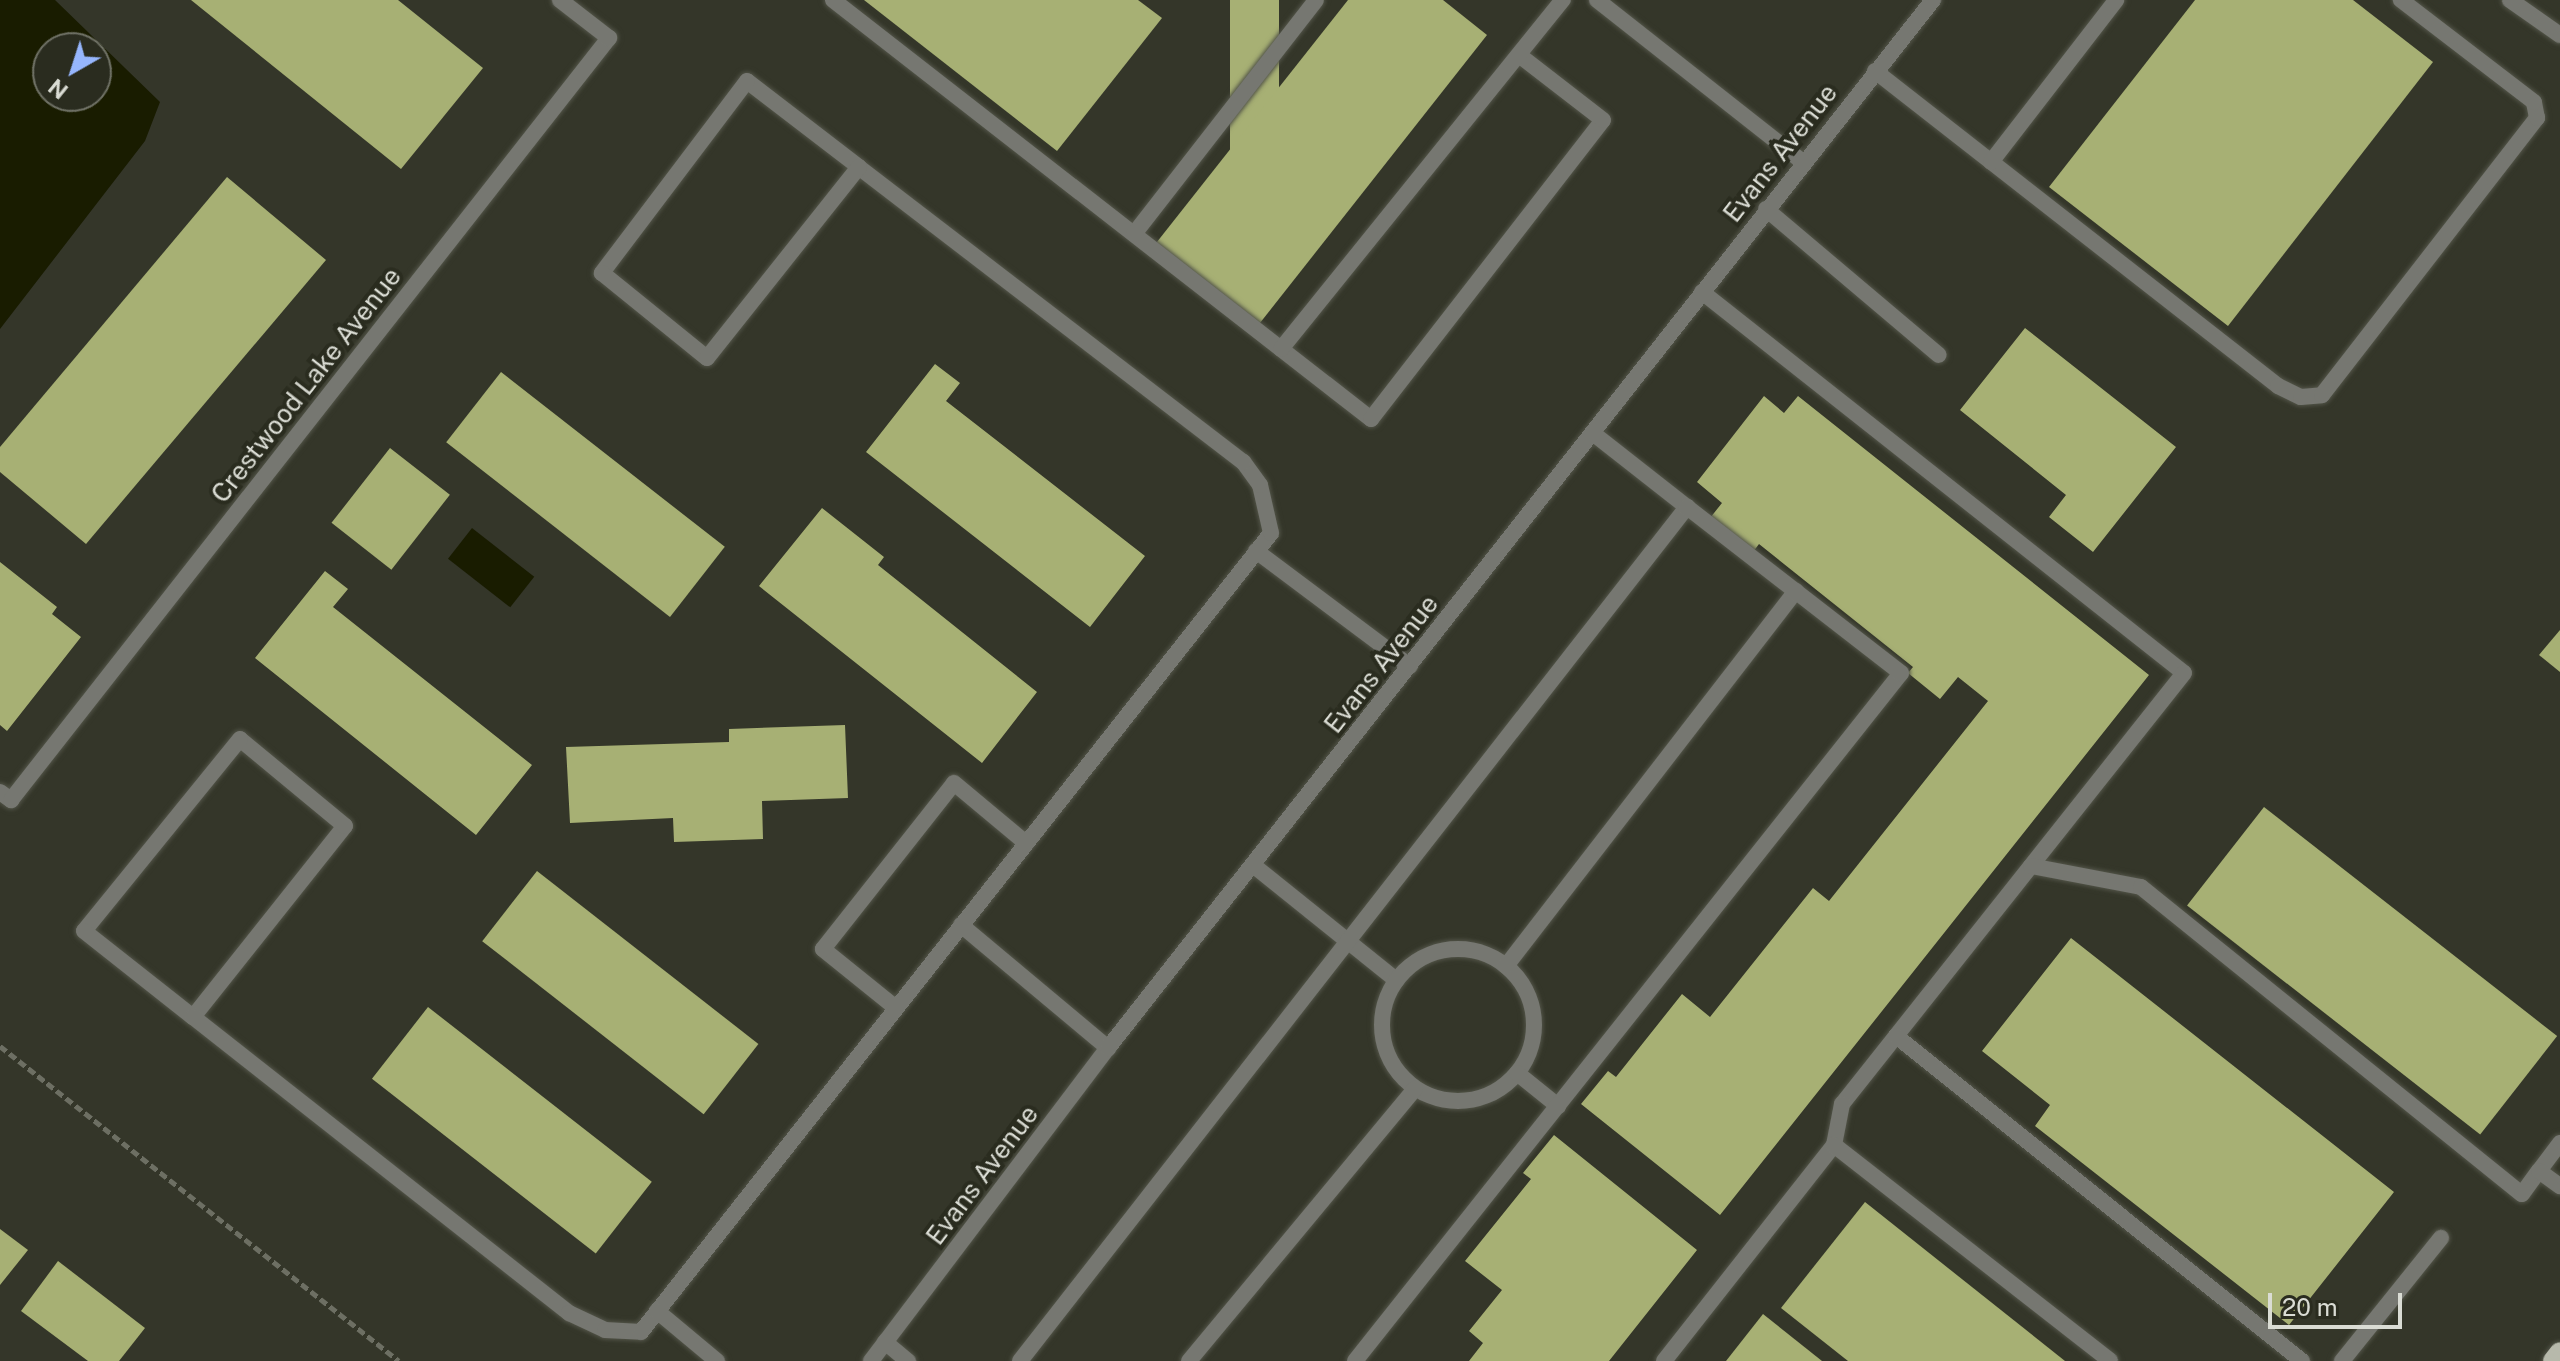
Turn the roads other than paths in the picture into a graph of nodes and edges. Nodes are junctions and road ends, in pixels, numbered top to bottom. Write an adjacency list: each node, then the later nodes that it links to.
1 (560, 0): 26 (street, Crestwood Lake Avenue)
2 (833, 0): 17 (street)
3 (1316, 0): 17 (street)
4 (1563, 0): 11 (street)
5 (1597, 0): 13 (street)
6 (1933, 0): 12 (street, Evans Avenue)
7 (2116, 0): 14 (street)
8 (2401, 0): 14 (street)
9 (2510, 0): 10 (street)
10 (2560, 35)
11 (1519, 55): 19 (street); 19 (street)
12 (1875, 71): 13 (street, Evans Avenue); 14 (street)
13 (1803, 162): 16 (street, Evans Avenue)
14 (1991, 162)
15 (859, 167): 15 (street); 23 (street)
16 (1766, 209): 18 (street, Evans Avenue); 20 (street)
17 (1134, 234): 19 (street)
18 (1702, 292): 21 (street, Evans Avenue); 29 (street)
19 (1281, 349)
20 (1939, 355)
21 (1594, 434): 22 (street); 25 (street, Evans Avenue)
22 (1687, 507): 24 (street); 31 (street)
23 (1256, 551): 25 (street); 27 (street)
24 (1796, 591): 32 (street); 40 (street)
25 (1410, 666): 28 (street, Evans Avenue)
26 (0, 792)
27 (1026, 843): 30 (street); 34 (street)
28 (1253, 865): 31 (street); 37 (street, Evans Avenue)
29 (2031, 866): 36 (street); 43 (street)
30 (961, 925): 34 (street); 37 (street)
31 (1348, 941): 33 (street); 52 (street)
32 (1506, 966): 33 (street); 38 (street)
33 (1396, 980): 39 (street)
34 (896, 1008): 46 (street)
35 (193, 1017): 35 (street); 46 (street)
36 (1896, 1036): 42 (street); 57 (street)
37 (1108, 1048): 47 (street, Evans Avenue)
38 (1517, 1073): 39 (street); 40 (street)
39 (1415, 1089): 53 (street)
40 (1558, 1106): 54 (street)
41 (2560, 1143): 43 (street)
42 (1834, 1145): 55 (street); 56 (street)
43 (2539, 1171): 44 (street)
44 (2560, 1186)
45 (2441, 1238): 58 (street)
46 (657, 1311): 49 (street)
47 (885, 1342): 50 (street, Evans Avenue); 51 (street)
48 (2560, 1352): 59 (main road)
49 (717, 1361)
50 (871, 1361)
51 (908, 1361)
52 (1020, 1361)
53 (1189, 1361)
54 (1355, 1361)
55 (1664, 1361)
56 (2110, 1361)
57 (2302, 1361)
58 (2342, 1361)
59 (2553, 1361)

